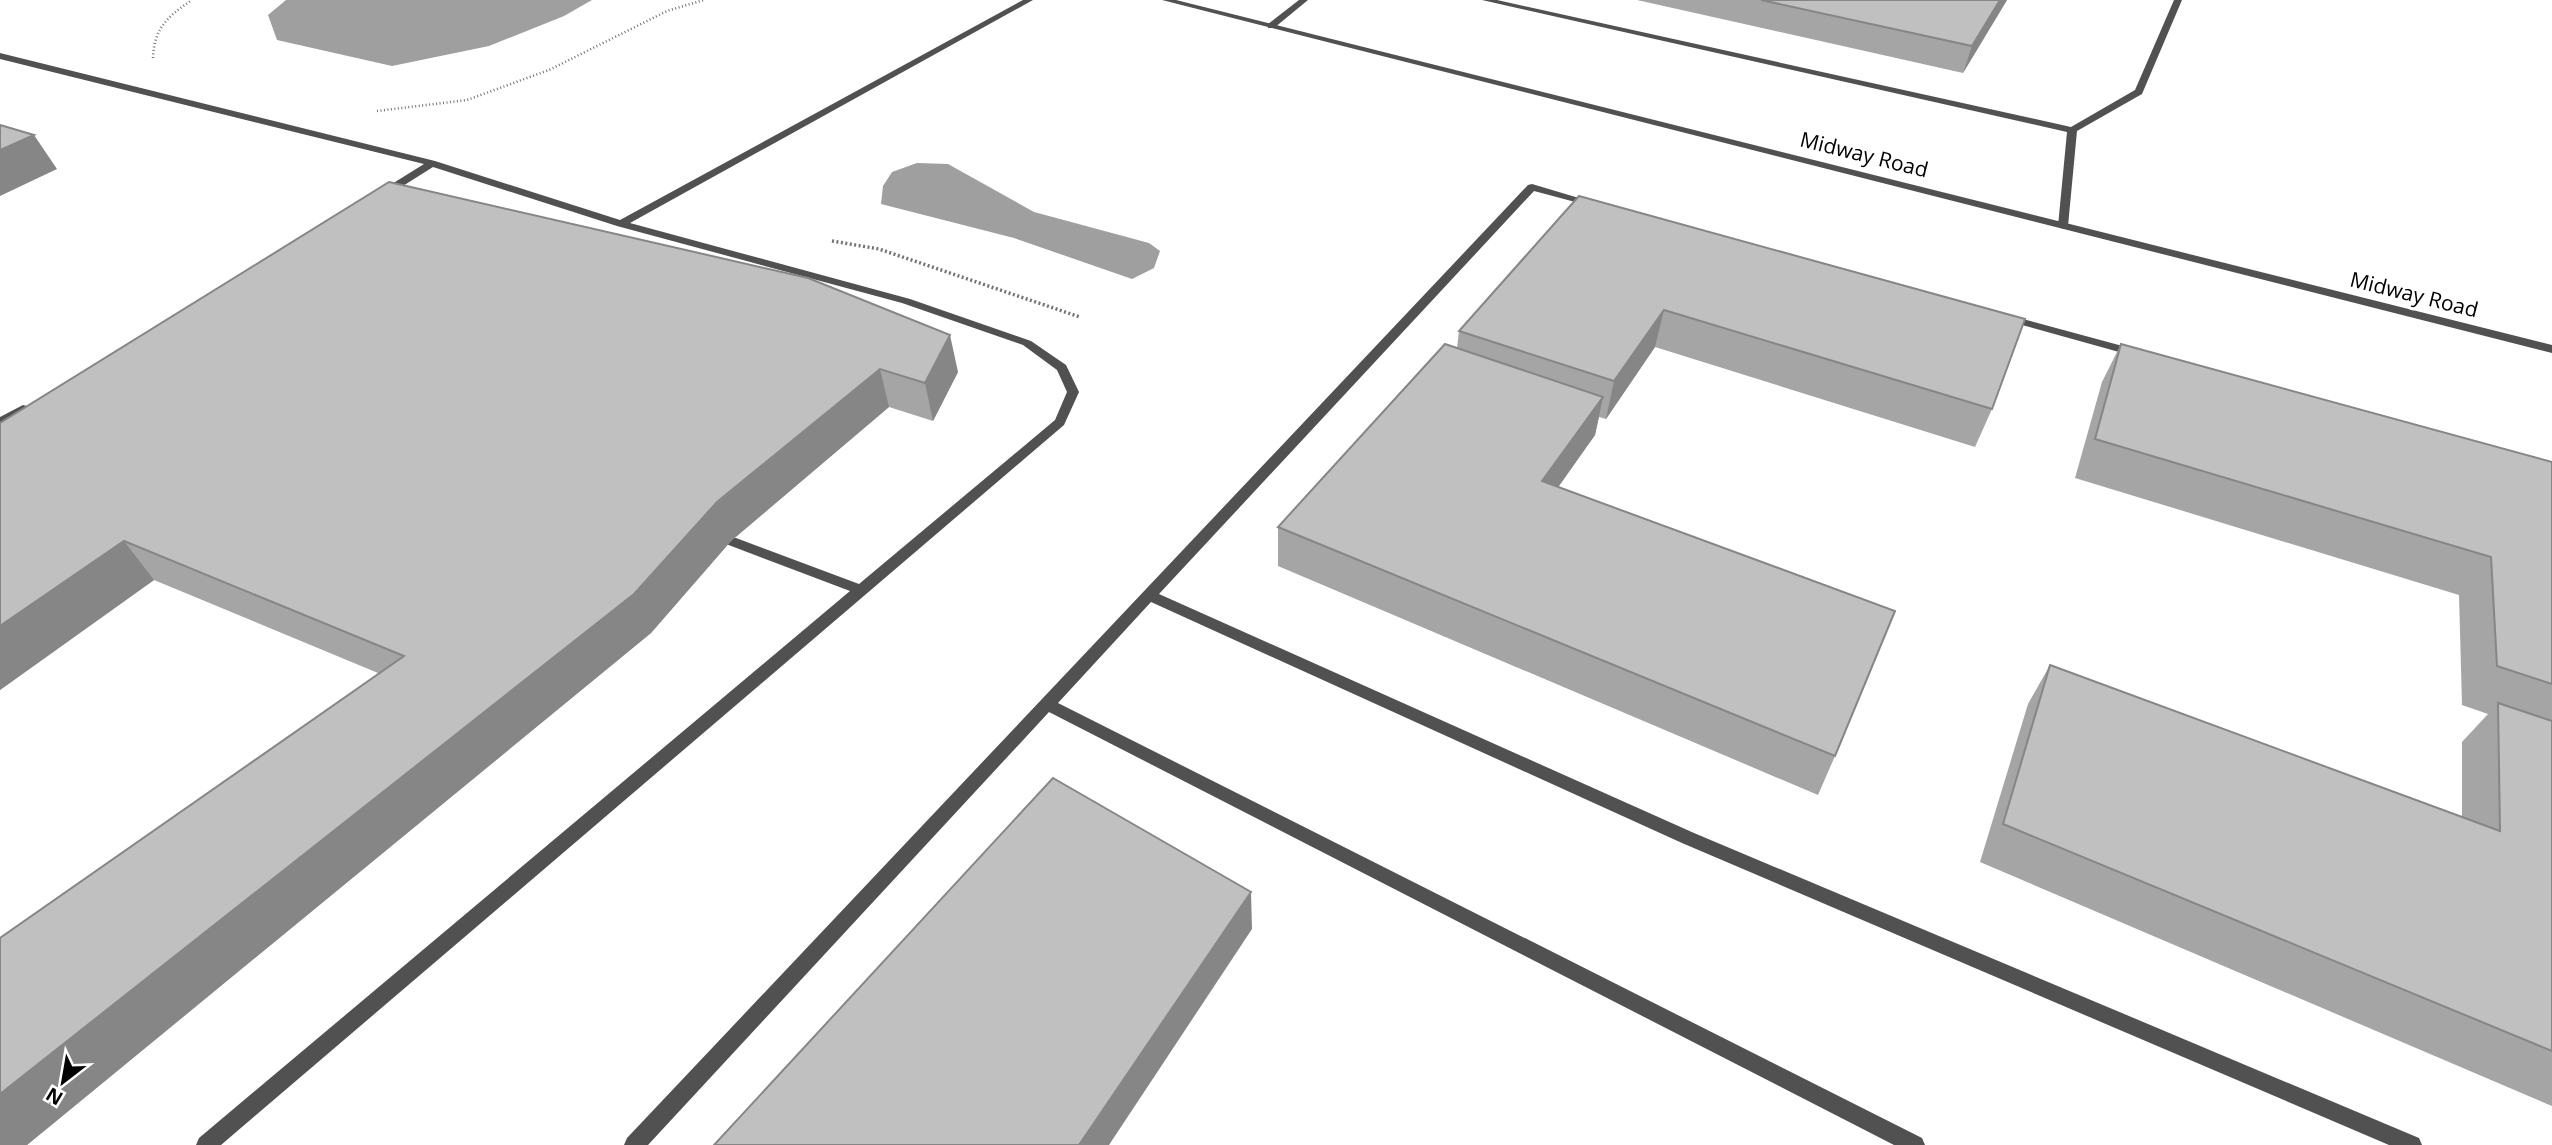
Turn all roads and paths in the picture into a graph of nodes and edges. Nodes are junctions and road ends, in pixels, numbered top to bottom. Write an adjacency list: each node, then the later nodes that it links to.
1 (192, 0): 10 (path)
2 (704, 0): 11 (path)
3 (1029, 0): 16 (street)
4 (1167, 0): 8 (street, Midway Road)
5 (1304, 0): 8 (street)
6 (1486, 0): 12 (street)
7 (2178, 0): 12 (street)
8 (1271, 26): 17 (street, Midway Road)
9 (0, 56): 13 (street)
10 (153, 61)
11 (369, 112)
12 (2072, 130): 17 (street)
13 (432, 163): 14 (street); 16 (street)
14 (372, 201)
15 (1612, 209): 25 (street)
16 (621, 224): 24 (street)
17 (2063, 226): 19 (street, Midway Road)
18 (1988, 312): 20 (street)
19 (2552, 349)
20 (2149, 356)
21 (36, 401): 22 (street)
22 (0, 422)
23 (731, 541): 24 (street)
24 (861, 590): 27 (street)
25 (1148, 595): 26 (street); 30 (street)
26 (1049, 705): 28 (street); 29 (street)
27 (206, 1145)
28 (634, 1145)
29 (1915, 1145)
30 (2412, 1145)

